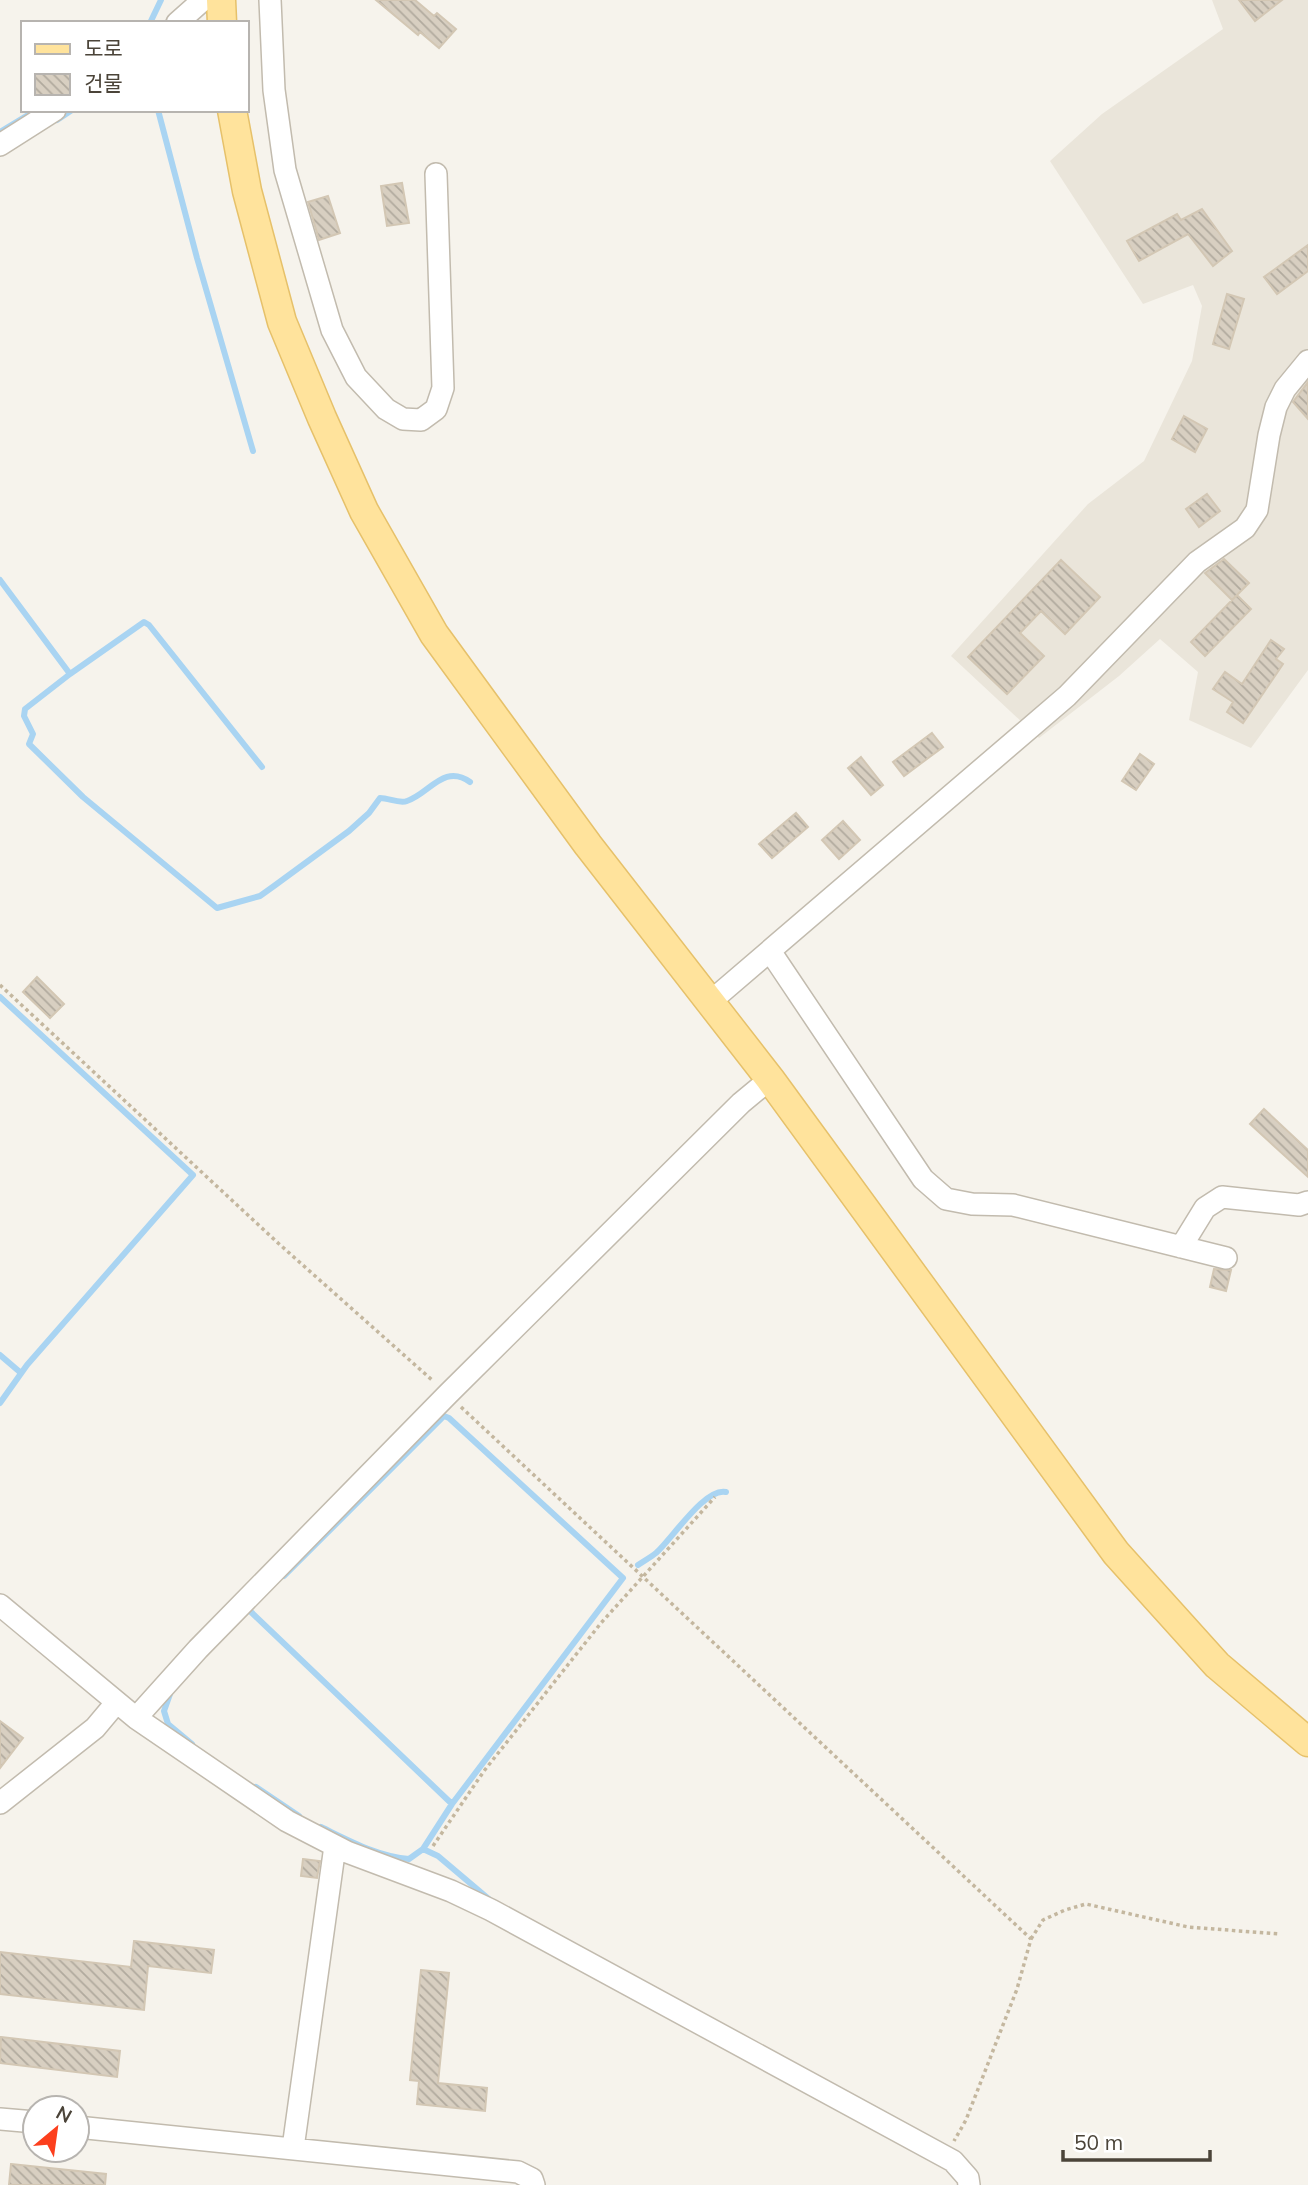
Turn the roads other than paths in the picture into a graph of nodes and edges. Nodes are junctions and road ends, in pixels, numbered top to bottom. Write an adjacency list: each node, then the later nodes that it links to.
1 (203, 0): 4 (street)
2 (221, 0): 5 (main road)
3 (270, 0): 9 (street)
4 (179, 21)
5 (222, 21)
6 (52, 112): 8 (street)
7 (232, 112): 12 (main road)
8 (0, 145)
9 (436, 174)
10 (1308, 361): 11 (street)
11 (770, 951): 12 (street); 15 (street)
12 (710, 1002): 13 (main road)
13 (770, 1079): 19 (street); 20 (main road)
14 (1308, 1202): 15 (street)
15 (1181, 1247): 16 (street)
16 (1226, 1258)
17 (0, 1605): 18 (street)
18 (116, 1703): 19 (street); 21 (street)
19 (136, 1718): 22 (street)
20 (1308, 1742)
21 (0, 1803)
22 (335, 1846): 26 (street); 28 (street)
23 (0, 2119): 24 (street)
24 (21, 2121)
25 (91, 2128): 26 (street)
26 (293, 2148): 27 (street)
27 (534, 2185)
28 (969, 2185)

